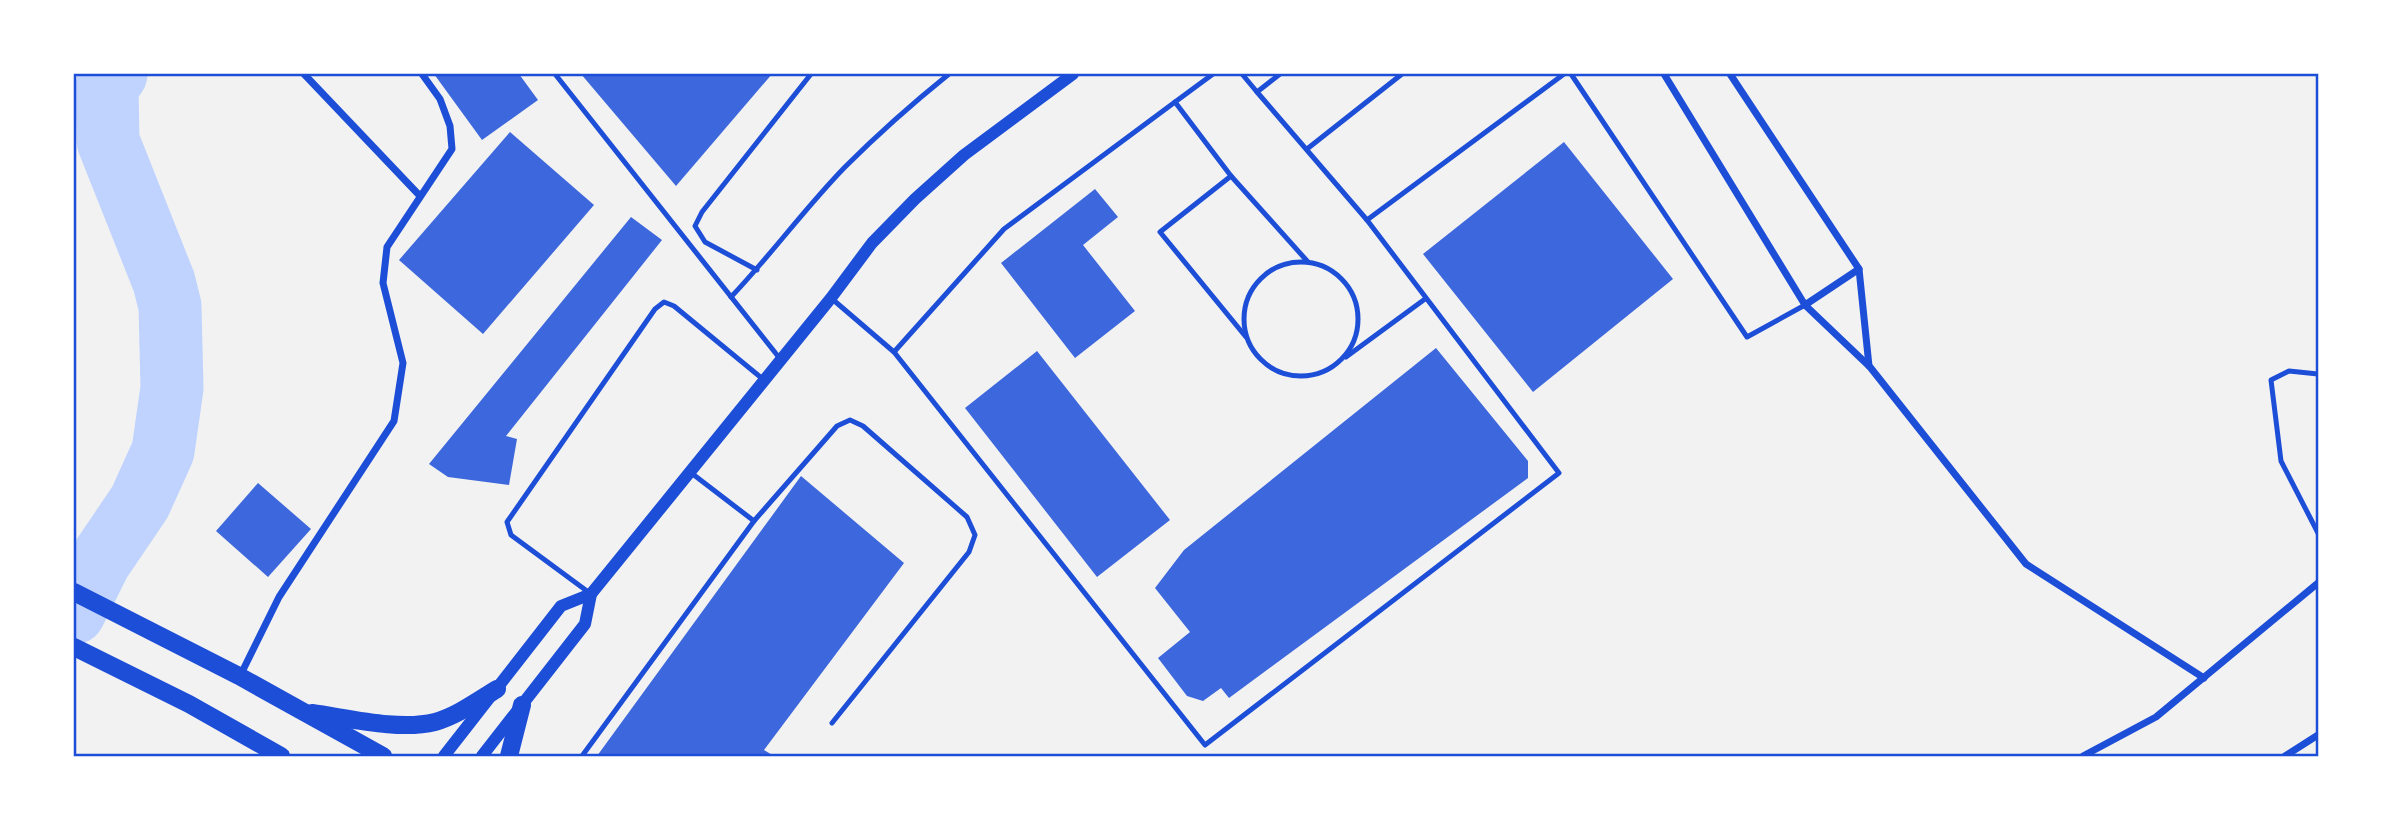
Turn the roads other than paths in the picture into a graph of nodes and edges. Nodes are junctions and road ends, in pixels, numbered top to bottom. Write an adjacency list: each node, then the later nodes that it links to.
1 (304, 74): 19 (street)
2 (422, 74): 19 (street)
3 (555, 74): 24 (lane)
4 (811, 74): 23 (lane)
5 (949, 74): 23 (lane)
6 (1073, 74): 25 (street)
7 (1213, 74): 16 (lane)
8 (1242, 74): 15 (lane)
9 (1280, 74): 15 (lane)
10 (1402, 74): 17 (lane)
11 (1564, 74): 20 (lane)
12 (1571, 74): 27 (lane)
13 (1664, 74): 27 (street)
14 (1730, 74): 22 (street)
15 (1257, 92): 17 (lane)
16 (1175, 102): 18 (lane); 29 (lane)
17 (1307, 149): 20 (lane)
18 (1231, 176): 21 (lane); 28 (lane)
19 (420, 196): 42 (street)
20 (1367, 220): 26 (lane)
21 (1308, 262): 28 (lane); 31 (lane)
22 (1858, 269): 27 (street); 32 (street)
23 (757, 270): 24 (lane)
24 (731, 297): 30 (lane)
25 (831, 298): 29 (lane); 30 (street)
26 (1425, 299): 29 (lane); 31 (lane)
27 (1805, 305): 32 (street)
28 (1246, 337): 31 (lane)
29 (894, 352)
30 (781, 360): 34 (street)
31 (1340, 362)
32 (1870, 367): 43 (street)
33 (2319, 374): 37 (lane)
34 (764, 380): 35 (street); 40 (lane)
35 (690, 472): 36 (lane); 40 (street)
36 (754, 522): 47 (lane); 54 (lane)
37 (2319, 533)
38 (2319, 583): 43 (street)
39 (74, 592): 42 (main road)
40 (591, 594): 44 (street); 45 (street)
41 (74, 647): 49 (main road)
42 (239, 676): 46 (main road)
43 (2204, 678): 55 (street)
44 (497, 689): 46 (main road); 51 (street)
45 (522, 705): 52 (street); 53 (main road)
46 (301, 711): 50 (main road)
47 (832, 723)
48 (2319, 735): 56 (street)
49 (281, 757)
50 (383, 757)
51 (444, 757)
52 (482, 757)
53 (509, 757)
54 (582, 757)
55 (2082, 757)
56 (2285, 757)

